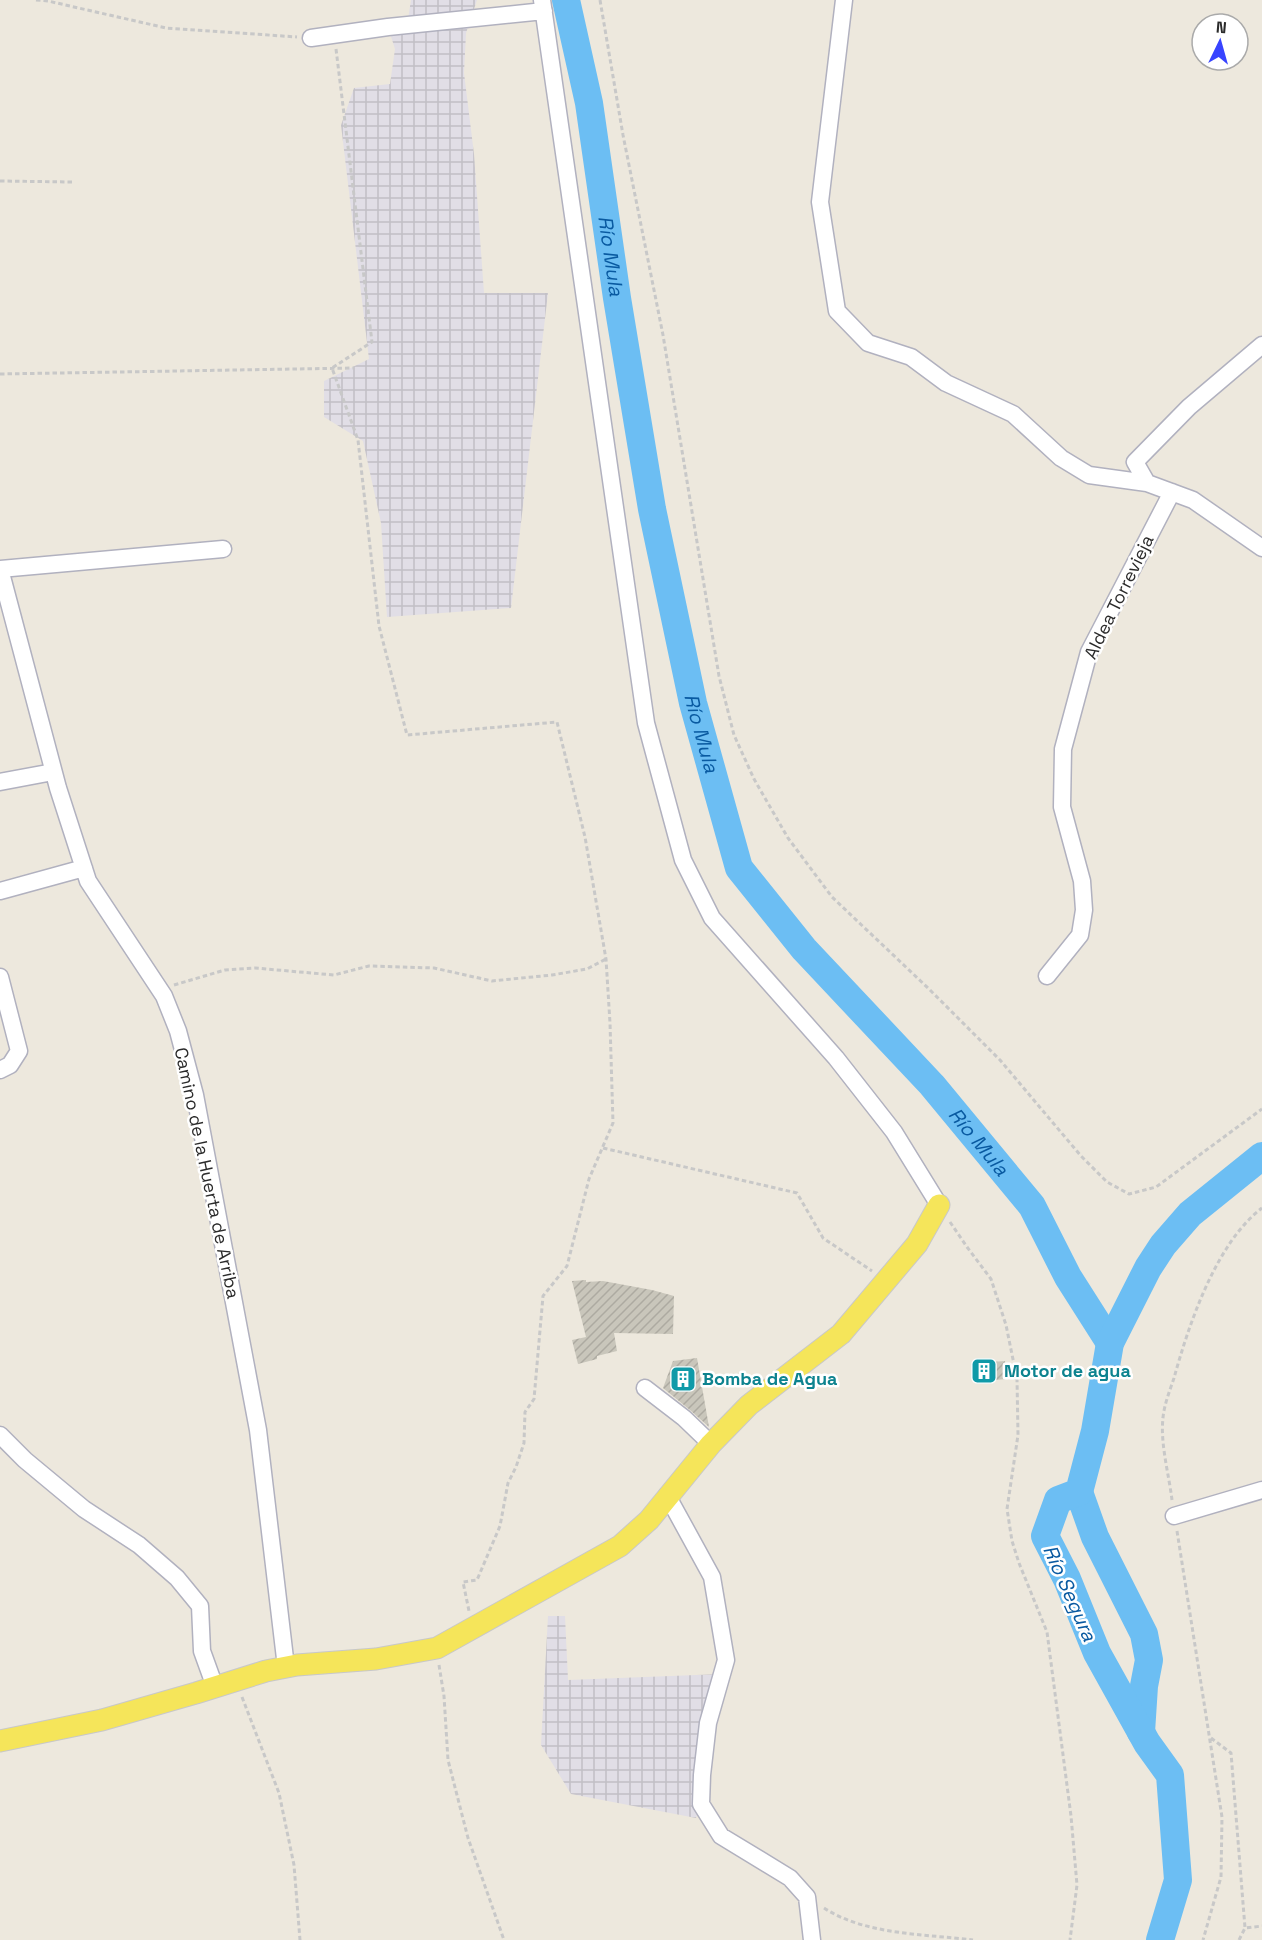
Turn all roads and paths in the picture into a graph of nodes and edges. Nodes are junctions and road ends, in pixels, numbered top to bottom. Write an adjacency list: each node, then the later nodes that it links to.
1 (36, 0): 6 (path)
2 (600, 0): 27 (path)
3 (844, 0): 13 (street)
4 (543, 5): 5 (street); 29 (street)
5 (334, 34): 6 (street); 10 (path)
6 (311, 38)
7 (0, 181): 8 (path)
8 (72, 182)
9 (1262, 345): 13 (street)
10 (332, 368): 11 (path); 12 (path); 22 (path)
11 (354, 368)
12 (0, 374)
13 (1147, 483): 14 (street)
14 (1172, 492): 15 (street); 23 (street, Aldea Torrevieja)
15 (1262, 548)
16 (223, 549): 17 (street)
17 (0, 569): 18 (street, Camino de la Huerta de Arriba)
18 (53, 772): 19 (street); 20 (street, Camino de la Huerta de Arriba)
19 (0, 782)
20 (84, 868): 21 (street); 25 (street, Camino de la Huerta de Arriba)
21 (0, 891)
22 (606, 959): 25 (path); 28 (path)
23 (1047, 976)
24 (0, 977): 26 (street)
25 (160, 990): 40 (street, Camino de la Huerta de Arriba)
26 (0, 1070)
27 (1262, 1109)
28 (603, 1148): 31 (path); 38 (path)
29 (939, 1205): 31 (main road); 51 (path)
30 (1262, 1208): 37 (path)
31 (887, 1281): 34 (main road)
32 (645, 1388): 34 (street)
33 (0, 1435): 41 (street)
34 (711, 1444): 36 (main road)
35 (1262, 1490): 37 (street)
36 (667, 1495): 38 (main road); 44 (street)
37 (1174, 1516): 42 (path)
38 (473, 1628): 39 (main road)
39 (437, 1648): 40 (main road); 48 (path)
40 (286, 1667): 41 (main road)
41 (225, 1684): 43 (main road); 47 (path)
42 (1210, 1736): 46 (path); 52 (path)
43 (0, 1741)
44 (807, 1897): 49 (street); 50 (path)
45 (1262, 1926): 46 (path)
46 (1245, 1928): 53 (path)
47 (300, 1940)
48 (504, 1940)
49 (812, 1940)
50 (973, 1940)
51 (1070, 1940)
52 (1203, 1940)
53 (1239, 1940)

